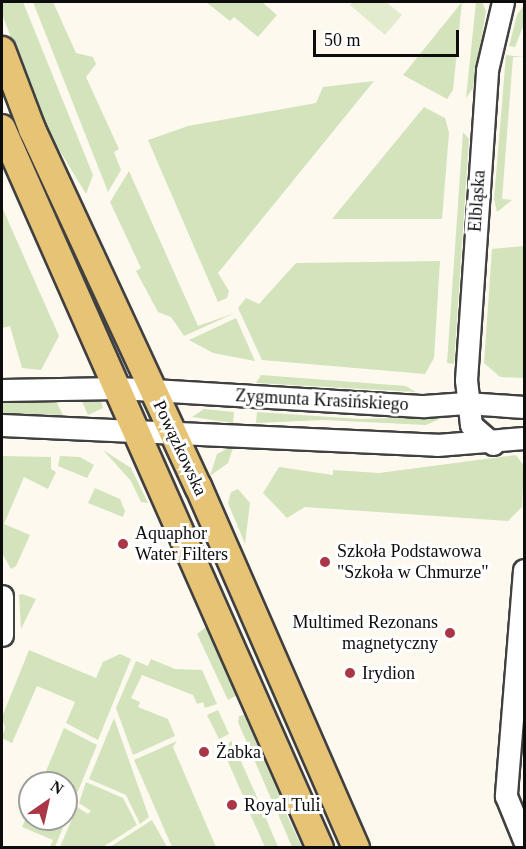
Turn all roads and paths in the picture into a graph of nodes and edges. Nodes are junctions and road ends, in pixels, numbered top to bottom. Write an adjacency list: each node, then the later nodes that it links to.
1 (503, 2): 7 (street, Elbląska)
2 (2, 50): 6 (main road, Powązkowska)
3 (2, 128): 4 (main road, Powązkowska)
4 (118, 388): 5 (street, Zygmunta Krasińskiego); 6 (street, Zygmunta Krasińskiego); 10 (main road, Powązkowska)
5 (2, 390)
6 (154, 390): 7 (street, Zygmunta Krasińskiego); 11 (main road, Powązkowska)
7 (466, 403): 8 (street, Zygmunta Krasińskiego); 13 (street); 14 (street)
8 (525, 407)
9 (2, 425): 10 (street)
10 (136, 429): 11 (street); 19 (main road, Powązkowska)
11 (173, 432): 13 (street); 20 (main road, Powązkowska)
12 (525, 438): 14 (street)
13 (375, 442): 14 (street)
14 (493, 444)
15 (525, 570): 18 (street)
16 (2, 596): 17 (street)
17 (2, 635)
18 (525, 840)
19 (320, 848)
20 (356, 848)

